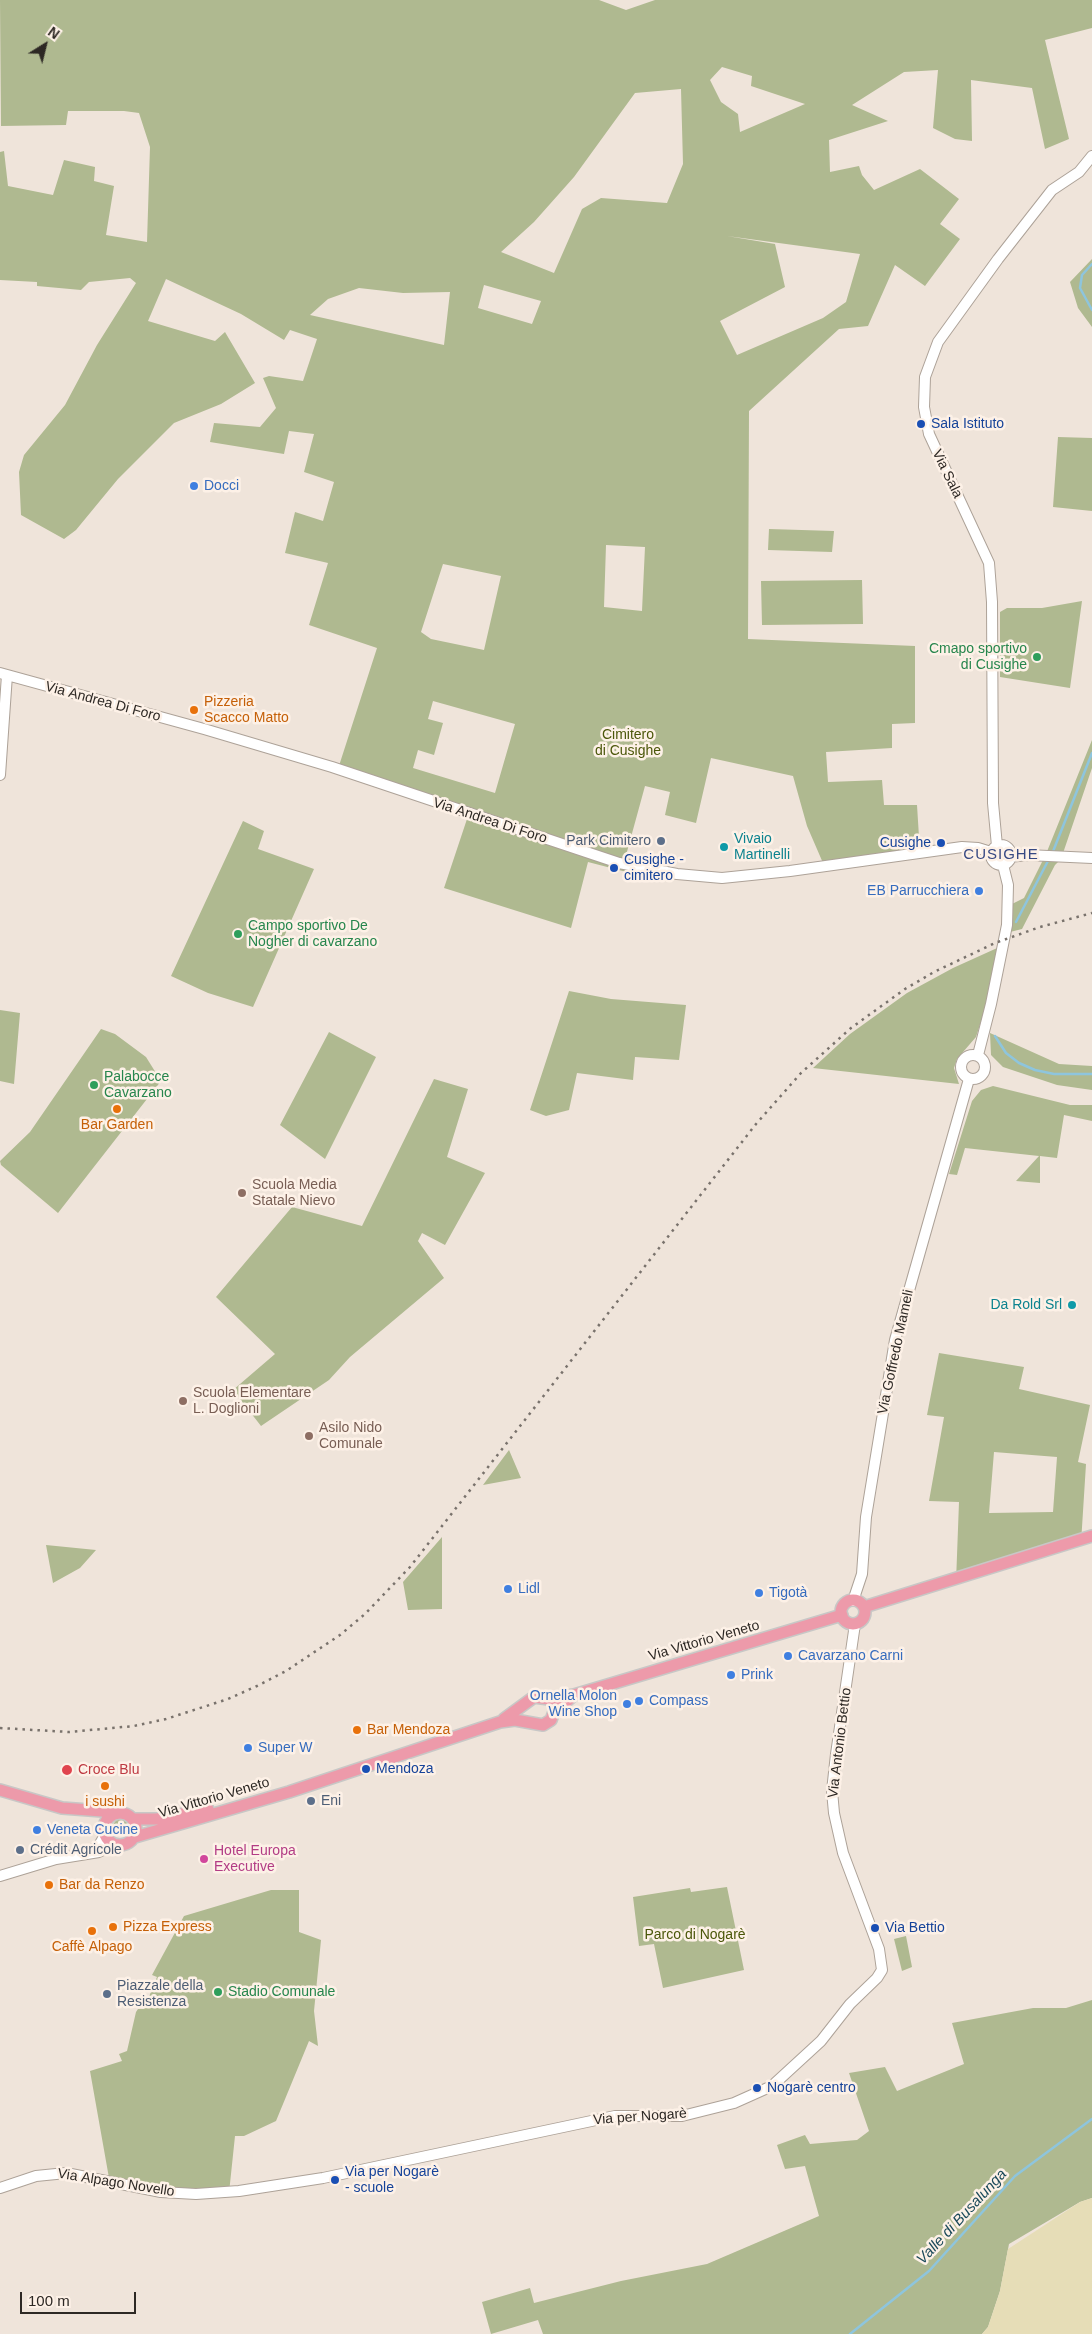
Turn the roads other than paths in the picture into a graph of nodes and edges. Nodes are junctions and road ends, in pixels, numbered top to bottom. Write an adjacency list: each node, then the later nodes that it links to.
1 (1092, 156): 4 (street, Via Sala)
2 (4, 674): 3 (street); 4 (street, Via Andrea Di Foro)
3 (0, 775)
4 (994, 849): 5 (street); 7 (street)
5 (1010, 857): 6 (street); 7 (street)
6 (1092, 858)
7 (1003, 865): 8 (street)
8 (978, 1055): 9 (street); 9 (street, Via Goffredo Mameli)
9 (969, 1079): 11 (street, Via Goffredo Mameli)
10 (1092, 1536): 12 (main road)
11 (853, 1601): 12 (main road); 13 (main road)
12 (864, 1607): 14 (main road)
13 (842, 1615): 14 (main road); 15 (main road, Via Vittorio Veneto)
14 (855, 1624): 31 (street, Via Antonio Bettio)
15 (574, 1694): 16 (main road, Via Vittorio Veneto); 18 (main road, Via Vittorio Veneto)
16 (549, 1699): 17 (main road, Via Vittorio Veneto); 18 (main road)
17 (527, 1704): 19 (main road, Via Vittorio Veneto); 20 (main road)
18 (554, 1712): 20 (main road, Via Vittorio Veneto)
19 (500, 1722): 20 (main road, Via Vittorio Veneto); 21 (main road, Via Vittorio Veneto)
20 (530, 1722)
21 (302, 1786): 25 (main road, Via Vittorio Veneto); 27 (main road, Via Vittorio Veneto)
22 (0, 1790): 23 (main road)
23 (81, 1810): 24 (main road); 26 (main road)
24 (113, 1814): 25 (main road, Via Vittorio Veneto); 26 (main road, Via Vittorio Veneto)
25 (133, 1818): 27 (main road)
26 (105, 1830): 28 (main road); 29 (street, Via Vittorio Veneto)
27 (135, 1837): 28 (main road, Via Vittorio Veneto)
28 (115, 1844): 29 (street, Via Vittorio Veneto)
29 (88, 1852): 30 (street, Via Vittorio Veneto)
30 (0, 1876)
31 (879, 1975): 32 (street, Via per Nogarè)
32 (323, 2178): 33 (street, Via Alpago Novello)
33 (0, 2188)

